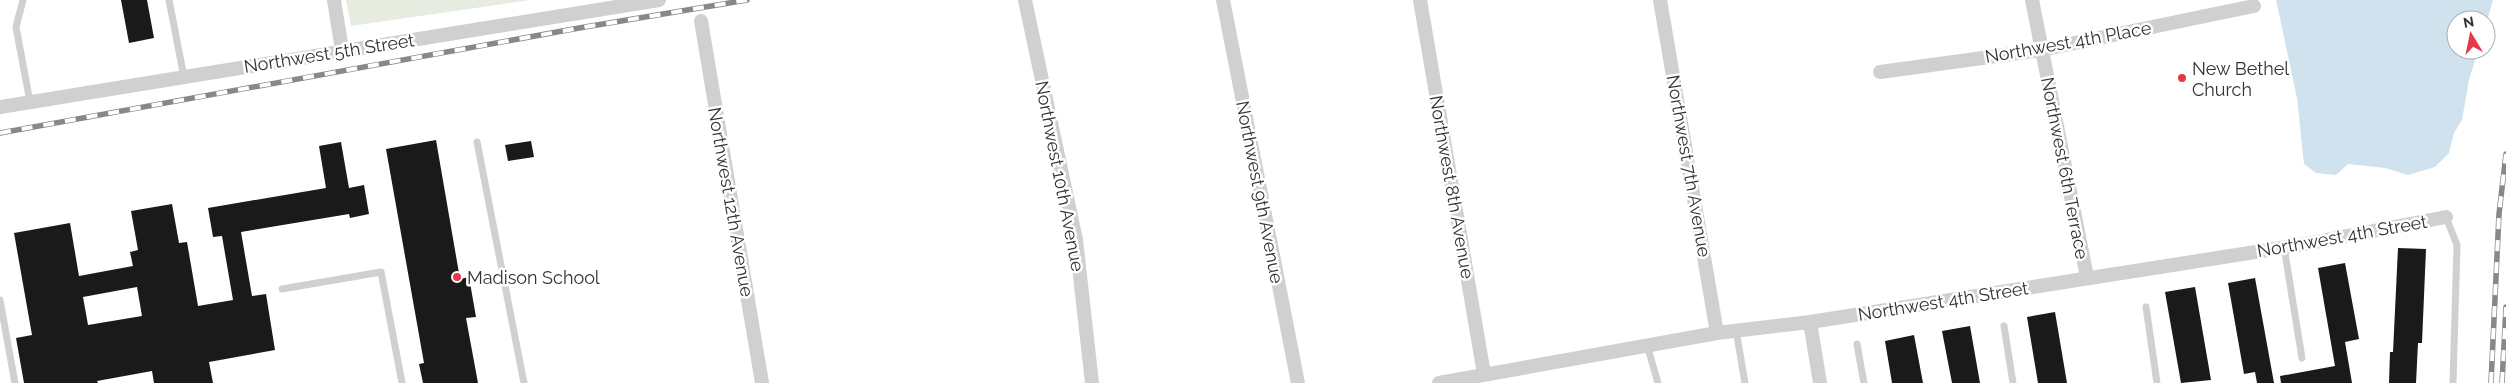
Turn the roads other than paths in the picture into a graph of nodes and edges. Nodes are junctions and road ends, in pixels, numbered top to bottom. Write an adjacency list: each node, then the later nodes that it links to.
1 (23, 0): 16 (lane)
2 (169, 0): 15 (lane)
3 (334, 0): 12 (street)
4 (659, 0): 12 (street, Northwest 5th Street)
5 (1025, 0): 37 (street, Northwest 10th Avenue)
6 (1223, 0): 38 (street, Northwest 9th Avenue)
7 (1420, 0): 32 (street, Northwest 8th Avenue)
8 (1660, 0): 28 (street, Northwest 7th Avenue)
9 (2032, 0): 13 (street, Northwest 6th Terrace)
10 (2254, 6): 13 (street, Northwest 4th Place)
11 (700, 21): 36 (street, Northwest 12th Avenue)
12 (342, 50): 15 (street, Northwest 5th Street)
13 (2041, 50): 14 (street, Northwest 4th Place); 21 (street, Northwest 6th Terrace)
14 (1880, 72)
15 (184, 77): 16 (street, Northwest 5th Street)
16 (30, 102): 17 (street, Northwest 5th Street)
17 (0, 107)
18 (477, 142): 35 (lane)
19 (2446, 217): 20 (street, Northwest 4th Street); 46 (lane)
20 (2284, 248): 21 (street, Northwest 4th Street); 31 (lane)
21 (2086, 277): 25 (street, Northwest 4th Street)
22 (282, 289): 34 (lane)
23 (0, 300): 33 (lane)
24 (2146, 307): 45 (lane)
25 (1810, 322): 27 (street, Northwest 4th Street); 42 (street)
26 (2004, 326): 44 (lane)
27 (1736, 330): 28 (street, Northwest 4th Street); 41 (lane)
28 (1717, 332): 30 (street, Northwest 4th Street)
29 (1857, 344): 43 (lane)
30 (1647, 345): 32 (street, Northwest 4th Street); 40 (lane)
31 (2302, 358)
32 (1484, 374): 39 (street, Northwest 4th Street)
33 (15, 383)
34 (402, 383)
35 (524, 383)
36 (762, 383)
37 (1092, 383)
38 (1298, 383)
39 (1439, 383)
40 (1658, 383)
41 (1745, 383)
42 (1820, 383)
43 (1864, 383)
44 (2013, 383)
45 (2157, 383)
46 (2453, 383)

